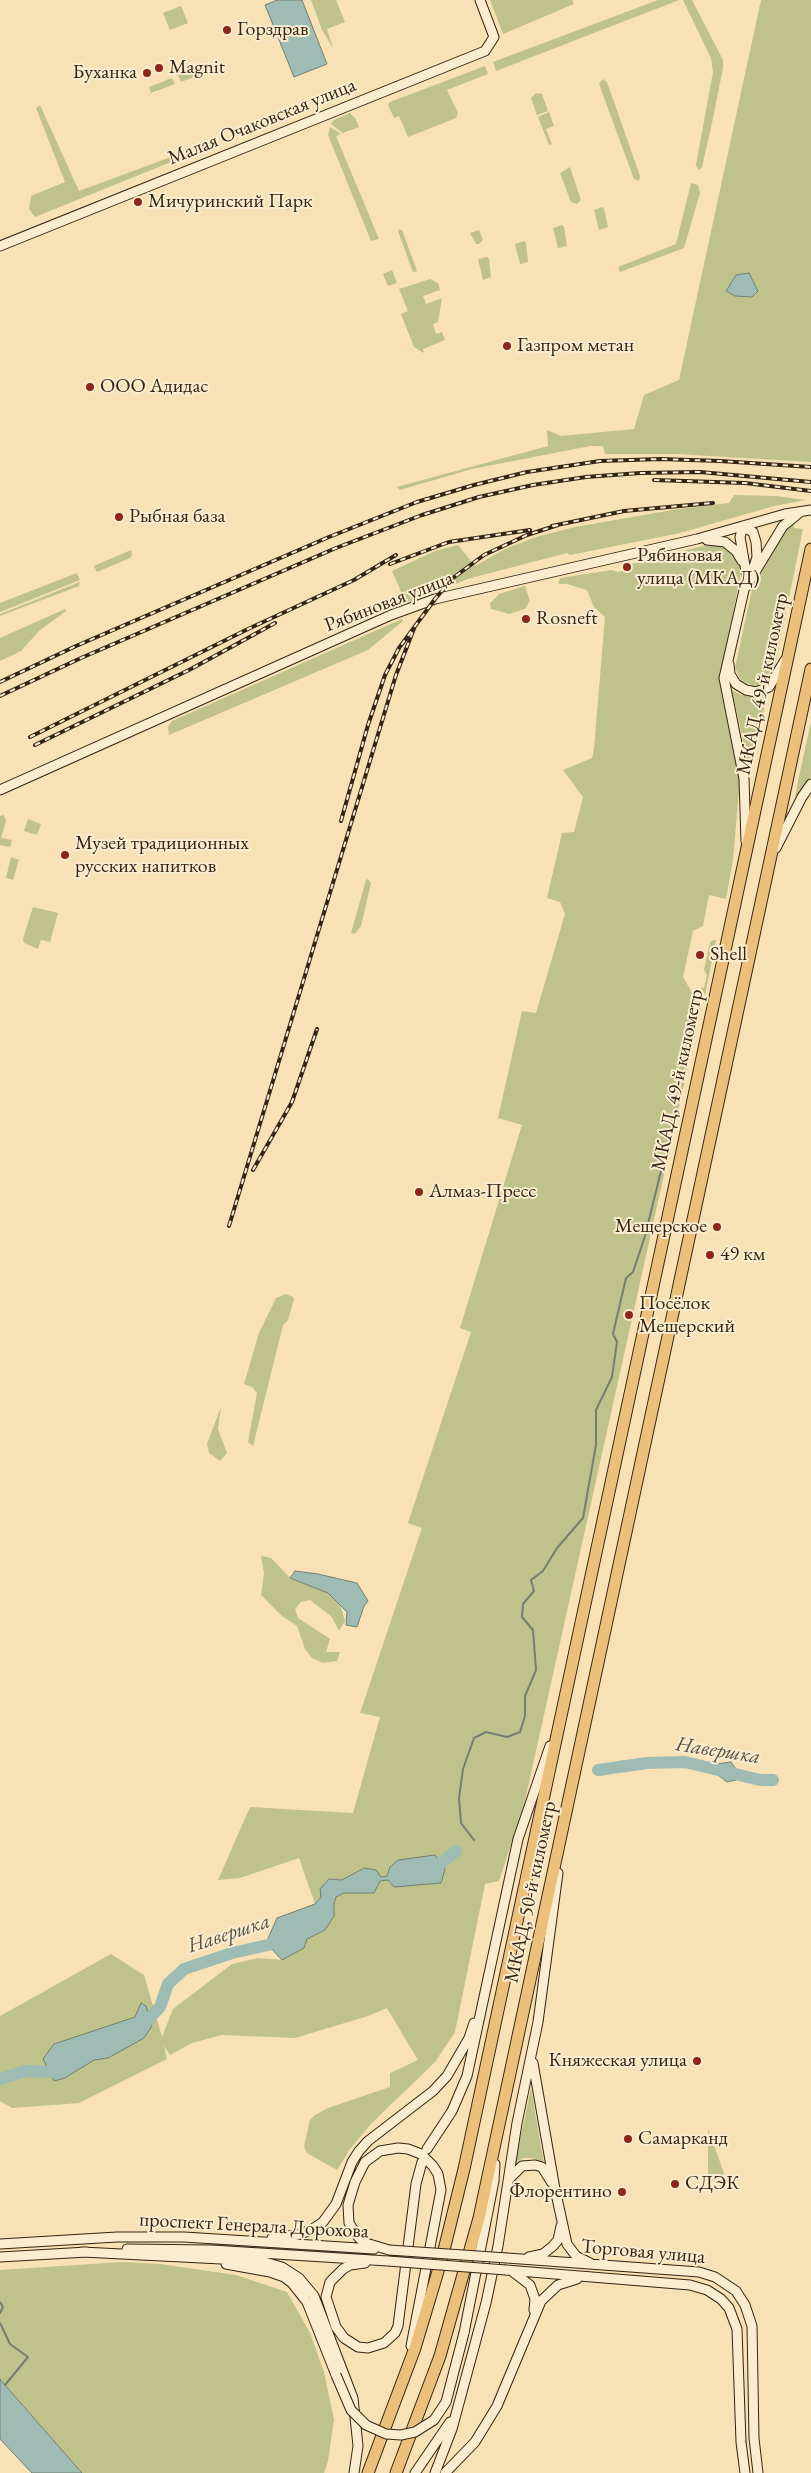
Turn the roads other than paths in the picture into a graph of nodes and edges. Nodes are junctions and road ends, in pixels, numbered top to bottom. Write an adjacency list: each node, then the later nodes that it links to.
1 (480, 0): 2 (street, Малая Очаковская улица)
2 (0, 246)
3 (807, 510): 4 (street, Рябиновая улица); 8 (street)
4 (743, 527): 5 (street, Рябиновая улица); 7 (street); 8 (street)
5 (697, 540): 7 (street); 13 (street, Рябиновая улица)
6 (811, 549): 10 (highway, МКАД, 49-й километр)
7 (746, 568): 8 (street)
8 (744, 592): 9 (street)
9 (730, 651): 10 (street); 14 (street)
10 (788, 654): 14 (highway, МКАД, 49-й километр)
11 (811, 669): 15 (highway)
12 (811, 784): 15 (street)
13 (0, 790)
14 (747, 850): 16 (highway, МКАД, 49-й километр)
15 (771, 857): 18 (highway, МКАД, 50-й километр)
16 (614, 1472): 17 (highway, МКАД, 50-й километр)
17 (563, 1707): 19 (street); 40 (highway, МКАД, 50-й километр)
18 (564, 1828): 20 (street); 21 (highway, МКАД, 50-й километр)
19 (483, 1997): 22 (street); 27 (street)
20 (532, 2053): 24 (street); 25 (street)
21 (496, 2145): 32 (street, bridge); 44 (highway, МКАД, 50-й километр)
22 (427, 2149)
23 (422, 2162): 35 (street)
24 (507, 2188): 25 (street); 41 (street)
25 (555, 2189): 26 (street)
26 (562, 2224): 34 (street); 36 (street)
27 (234, 2240): 28 (street, проспект Генерала Дорохова); 29 (street, проспект Генерала Дорохова)
28 (0, 2244)
29 (389, 2250): 33 (street, проспект Генерала Дорохова, bridge); 40 (street)
30 (82, 2252): 31 (street, проспект Генерала Дорохова); 32 (street); 35 (street, проспект Генерала Дорохова)
31 (0, 2257)
32 (194, 2258): 42 (street)
33 (507, 2258): 34 (street, Торговая улица)
34 (521, 2259): 36 (street, Торговая улица)
35 (388, 2262): 37 (street, проспект Генерала Дорохова, bridge)
36 (602, 2266): 49 (street, Торговая улица)
37 (506, 2270): 38 (street, Торговая улица); 39 (street)
38 (590, 2277): 39 (street); 48 (street, Торговая улица)
39 (534, 2312): 47 (street)
40 (406, 2373): 43 (highway, МКАД, 50-й километр)
41 (457, 2410): 45 (street); 46 (street)
42 (354, 2473)
43 (368, 2473)
44 (396, 2473)
45 (415, 2473)
46 (435, 2473)
47 (445, 2473)
48 (745, 2473)
49 (758, 2473)

